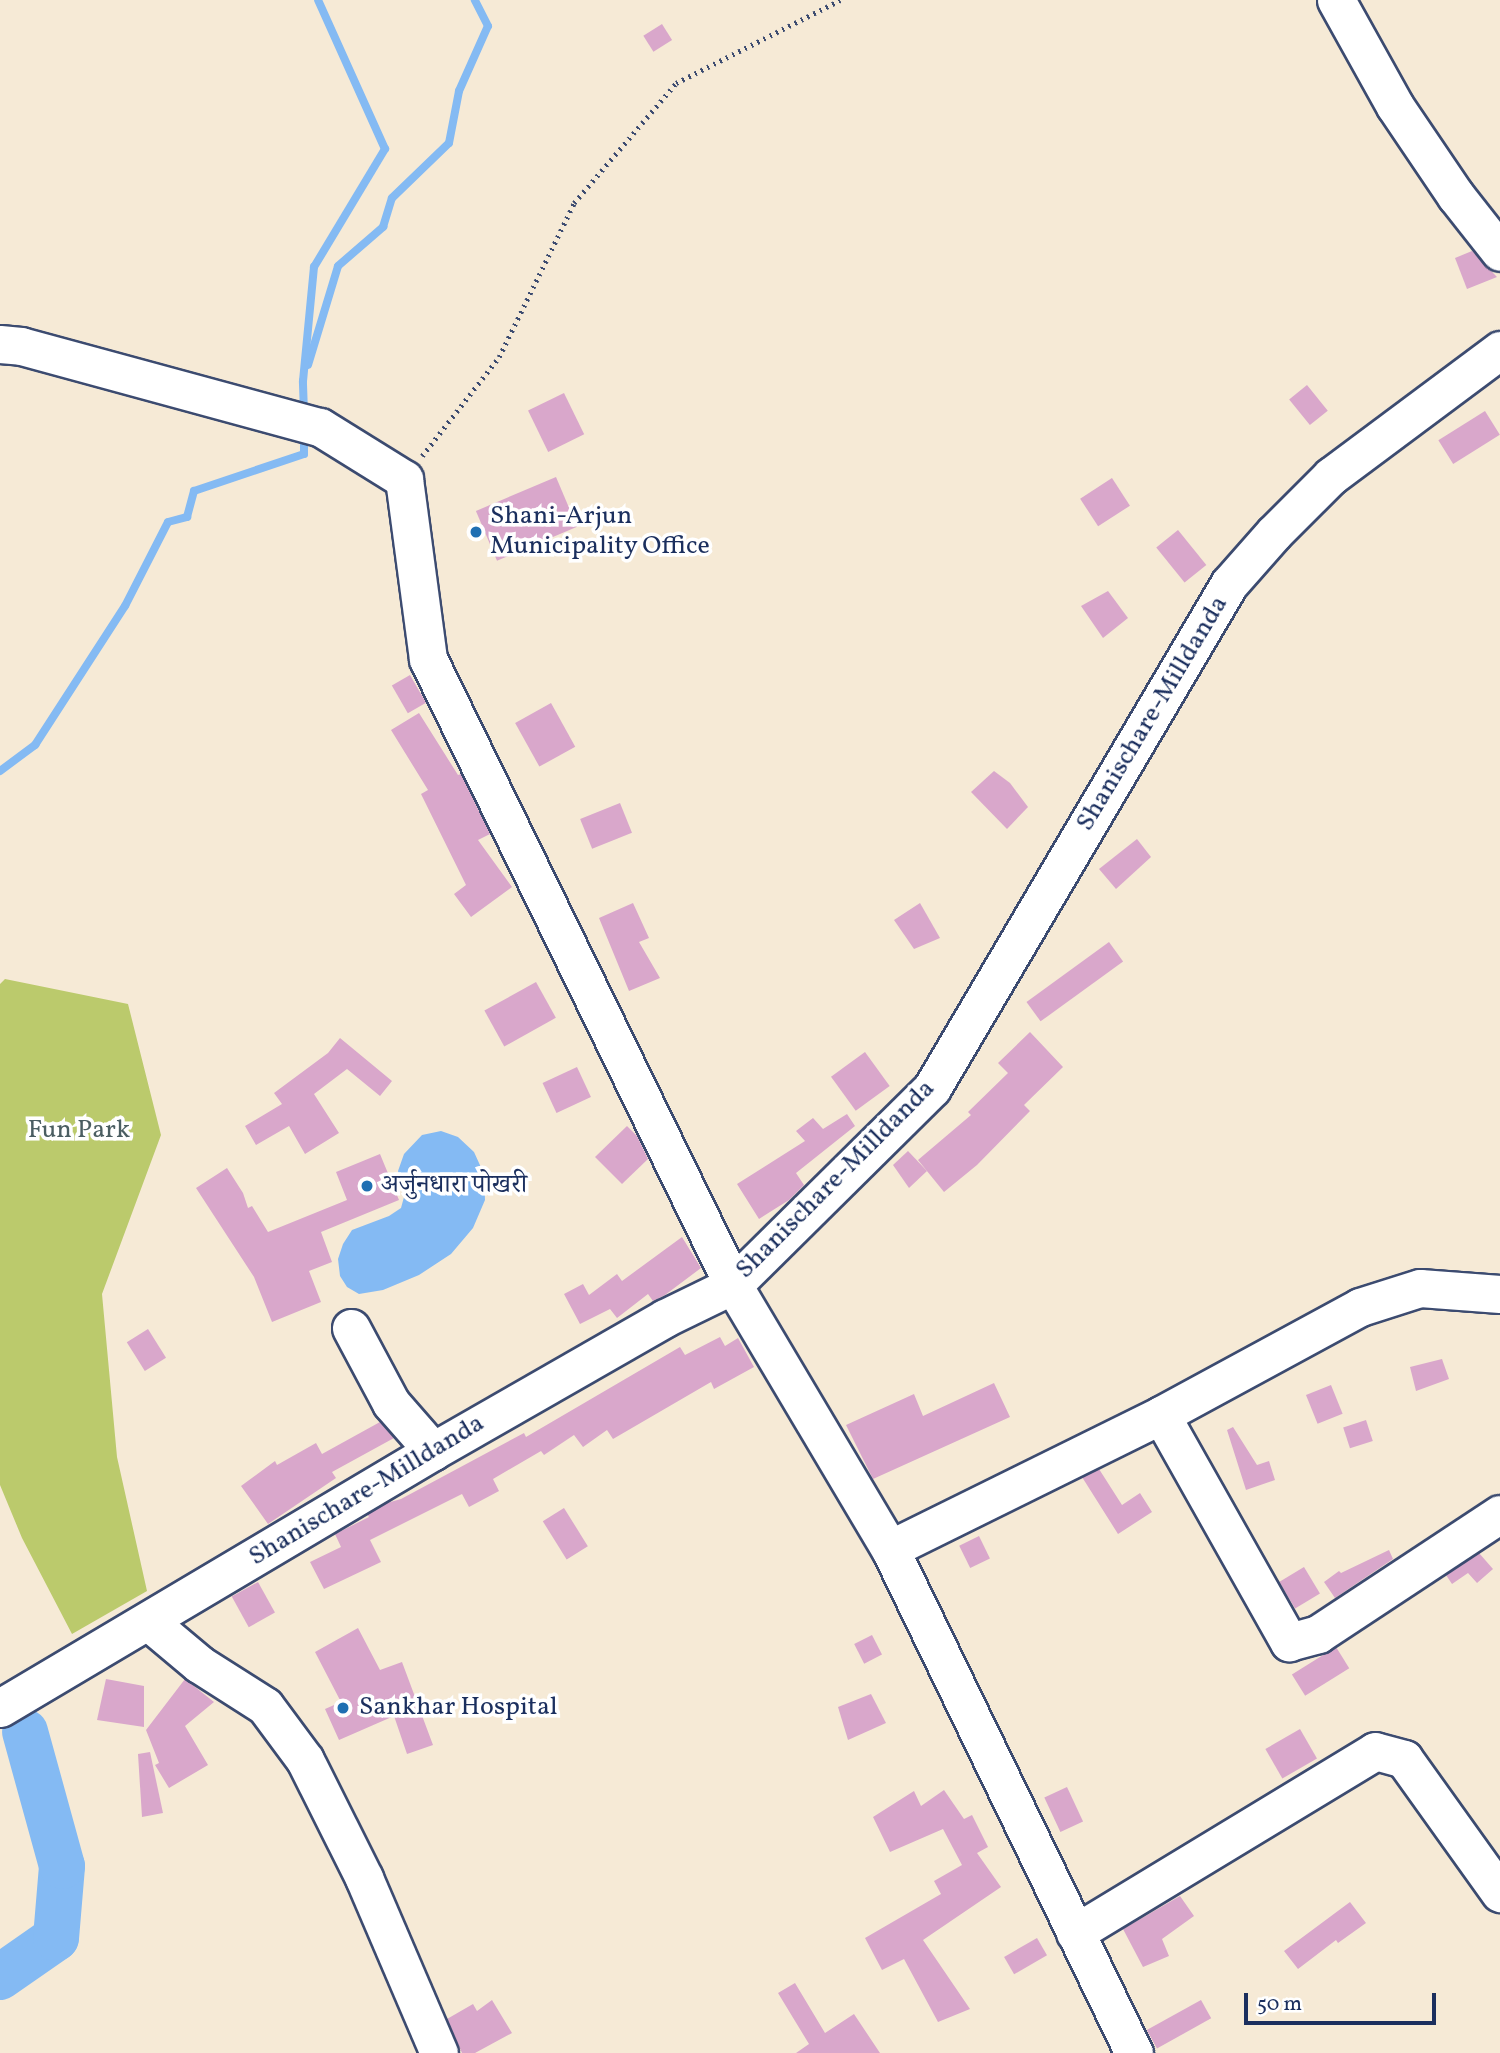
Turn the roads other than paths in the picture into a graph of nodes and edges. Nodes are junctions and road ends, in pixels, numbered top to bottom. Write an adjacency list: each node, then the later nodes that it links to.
1 (1335, 0): 2 (street)
2 (1500, 252)
3 (0, 344): 5 (street)
4 (1500, 350): 5 (street, Shanischare-Milldanda)
5 (733, 1285): 9 (street, Shanischare-Milldanda); 11 (street)
6 (1500, 1294): 8 (street)
7 (351, 1328): 9 (street)
8 (1161, 1415): 10 (street); 11 (street)
9 (433, 1451): 12 (street, Shanischare-Milldanda)
10 (1500, 1514)
11 (890, 1549): 15 (street)
12 (149, 1622): 13 (street, Shanischare-Milldanda); 16 (street)
13 (0, 1708)
14 (1500, 1893): 15 (street)
15 (1075, 1933): 17 (street)
16 (439, 2053)
17 (1134, 2053)

